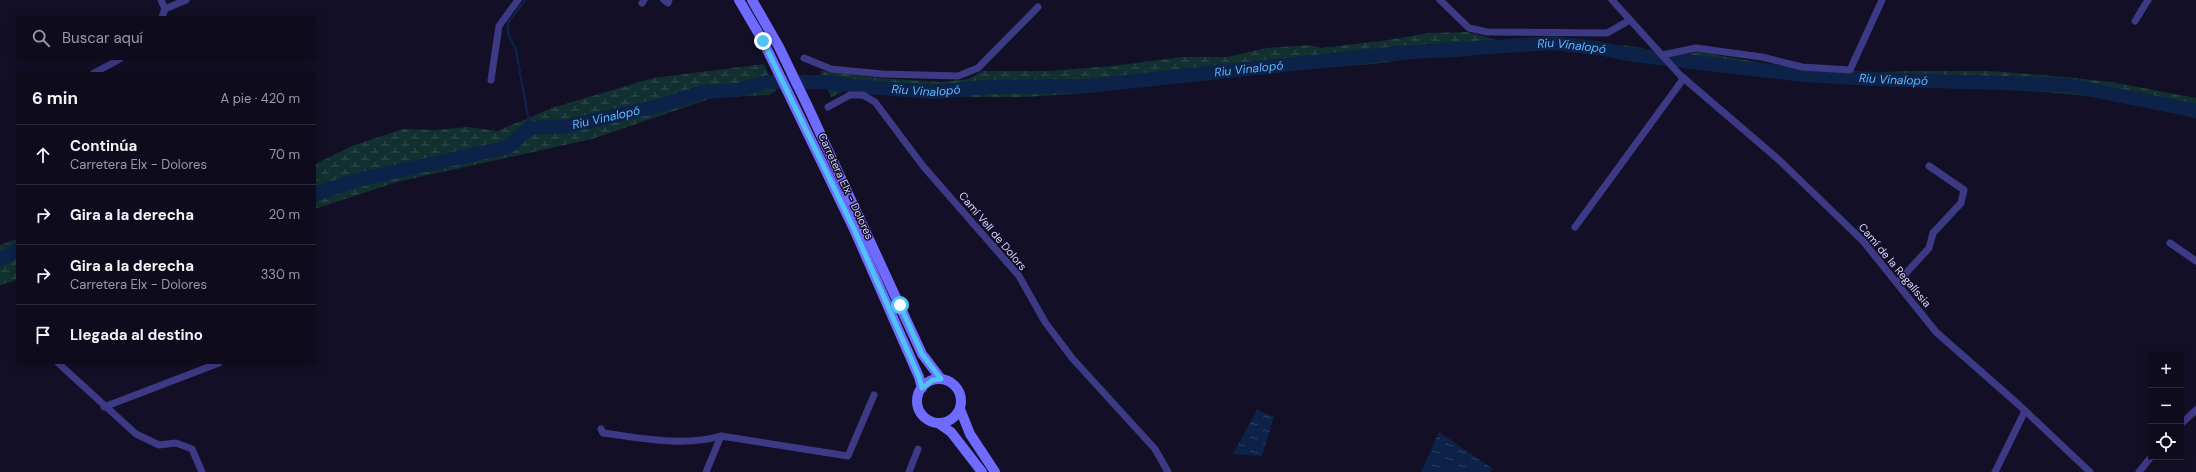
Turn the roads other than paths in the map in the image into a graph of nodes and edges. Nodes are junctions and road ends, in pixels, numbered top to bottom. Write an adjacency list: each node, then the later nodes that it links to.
1 (161, 0): 13 (street)
2 (186, 0): 13 (street)
3 (518, 0): 22 (street)
4 (664, 0): 5 (street)
5 (669, 0)
6 (739, 0): 32 (main road, Carretera Elx - Dolores)
7 (752, 0): 31 (main road, Carretera Elx - Dolores)
8 (1440, 0): 15 (street)
9 (1612, 0): 15 (street, Camí de la Regalíssia)
10 (1882, 0): 17 (street)
11 (2148, 0): 16 (street)
12 (1038, 7): 18 (street)
13 (164, 9): 14 (street)
14 (162, 16)
15 (1630, 20): 17 (street, Camí de la Regalíssia)
16 (2135, 21)
17 (1660, 53): 21 (street, Camí de la Regalíssia)
18 (804, 58)
19 (118, 60): 20 (street)
20 (96, 72)
21 (1682, 76): 25 (street); 28 (street, Camí de la Regalíssia)
22 (491, 80)
23 (828, 107): 49 (street, Camí Vell de Dolors)
24 (1928, 166): 28 (street)
25 (1575, 227)
26 (2170, 243): 27 (street)
27 (2196, 261)
28 (1897, 283): 37 (street, Camí de la Regalíssia)
29 (59, 364): 34 (street)
30 (216, 364): 34 (street)
31 (941, 379): 32 (main road); 35 (main road)
32 (922, 388): 39 (main road)
33 (874, 395): 41 (street)
34 (104, 407): 44 (street)
35 (960, 409): 39 (main road); 48 (main road)
36 (2196, 410): 38 (street)
37 (2025, 411): 50 (street); 51 (street, Camí de la Regalíssia)
38 (2184, 421)
39 (938, 423): 47 (main road)
40 (601, 429): 41 (street)
41 (721, 436): 45 (street)
42 (918, 449): 46 (street)
43 (2149, 460): 52 (street)
44 (202, 472)
45 (706, 472)
46 (909, 472)
47 (982, 472)
48 (995, 472)
49 (1168, 472)
50 (1995, 472)
51 (2090, 472)
52 (2139, 472)

